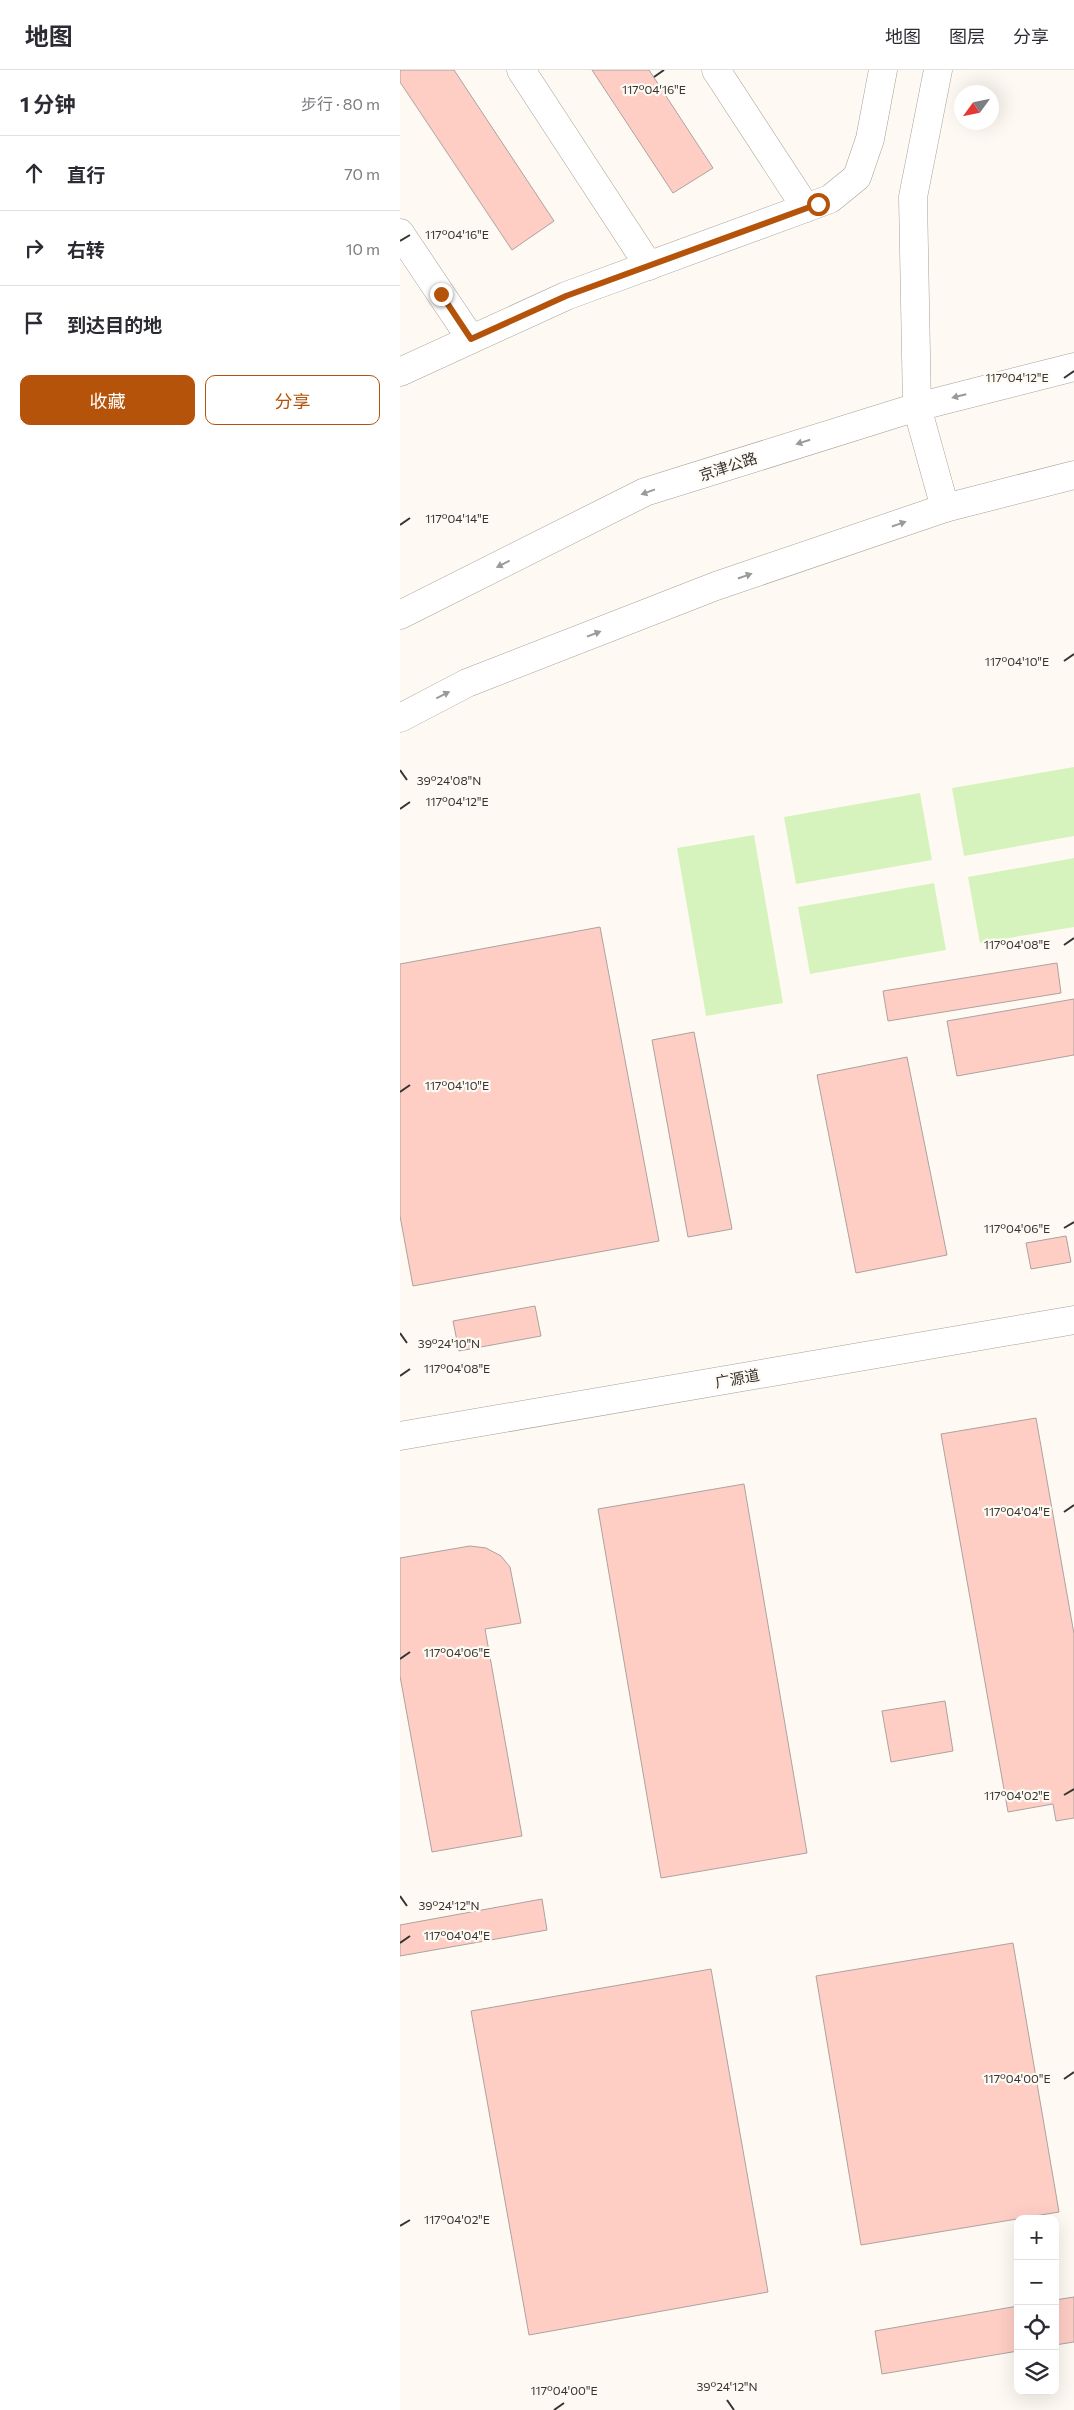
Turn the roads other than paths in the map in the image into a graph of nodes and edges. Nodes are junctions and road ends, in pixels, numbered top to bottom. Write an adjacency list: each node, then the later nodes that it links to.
1 (521, 70): 7 (main road)
2 (716, 70): 5 (main road)
3 (883, 70): 5 (main road)
4 (938, 70): 11 (main road)
5 (806, 208): 7 (main road)
6 (400, 233): 8 (main road)
7 (649, 266): 8 (main road)
8 (471, 339): 10 (main road)
9 (1074, 367): 11 (main road, 京津公路, one-way to 11)
10 (400, 372)
11 (917, 407): 13 (main road); 14 (main road, 京津公路, one-way to 14)
12 (1074, 474): 13 (main road)
13 (945, 508): 15 (main road, one-way to 13)
14 (400, 615)
15 (400, 718)
16 (1074, 1320): 17 (main road, 广源道)
17 (400, 1436)

